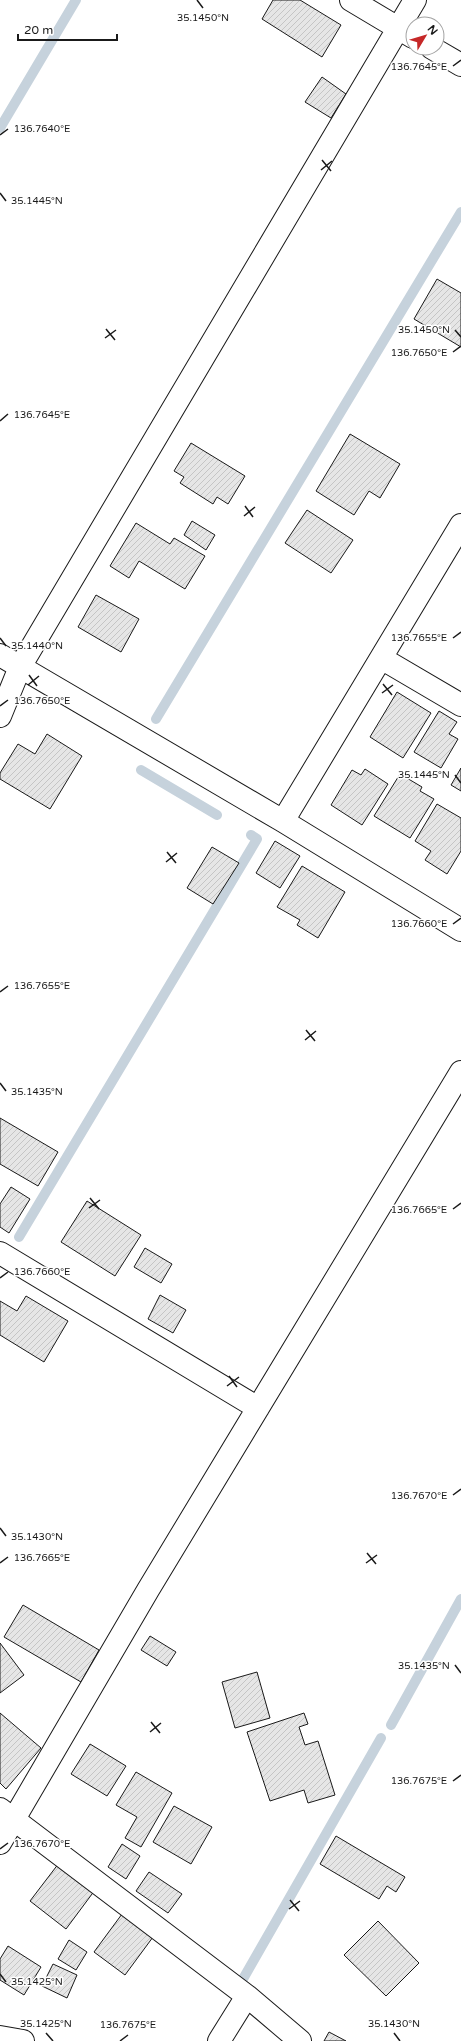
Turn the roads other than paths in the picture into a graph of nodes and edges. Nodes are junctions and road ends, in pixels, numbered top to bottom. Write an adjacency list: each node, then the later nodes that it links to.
1 (351, 0): 4 (street)
2 (415, 0): 3 (street)
3 (411, 16)
4 (405, 32)
5 (405, 35): 11 (street)
6 (445, 56): 7 (street)
7 (461, 65)
8 (461, 525): 10 (street)
9 (0, 655): 11 (street)
10 (381, 658): 12 (street); 14 (street)
11 (20, 667): 13 (street); 14 (street)
12 (461, 705)
13 (0, 716)
14 (283, 821): 15 (street)
15 (461, 930)
16 (461, 1072): 18 (street)
17 (0, 1252): 18 (street)
18 (258, 1408): 19 (street)
19 (7, 1814): 20 (street); 21 (street)
20 (0, 1843)
21 (247, 1996): 24 (street); 25 (street)
22 (0, 2037): 23 (street)
23 (23, 2041)
24 (219, 2041)
25 (300, 2041)

